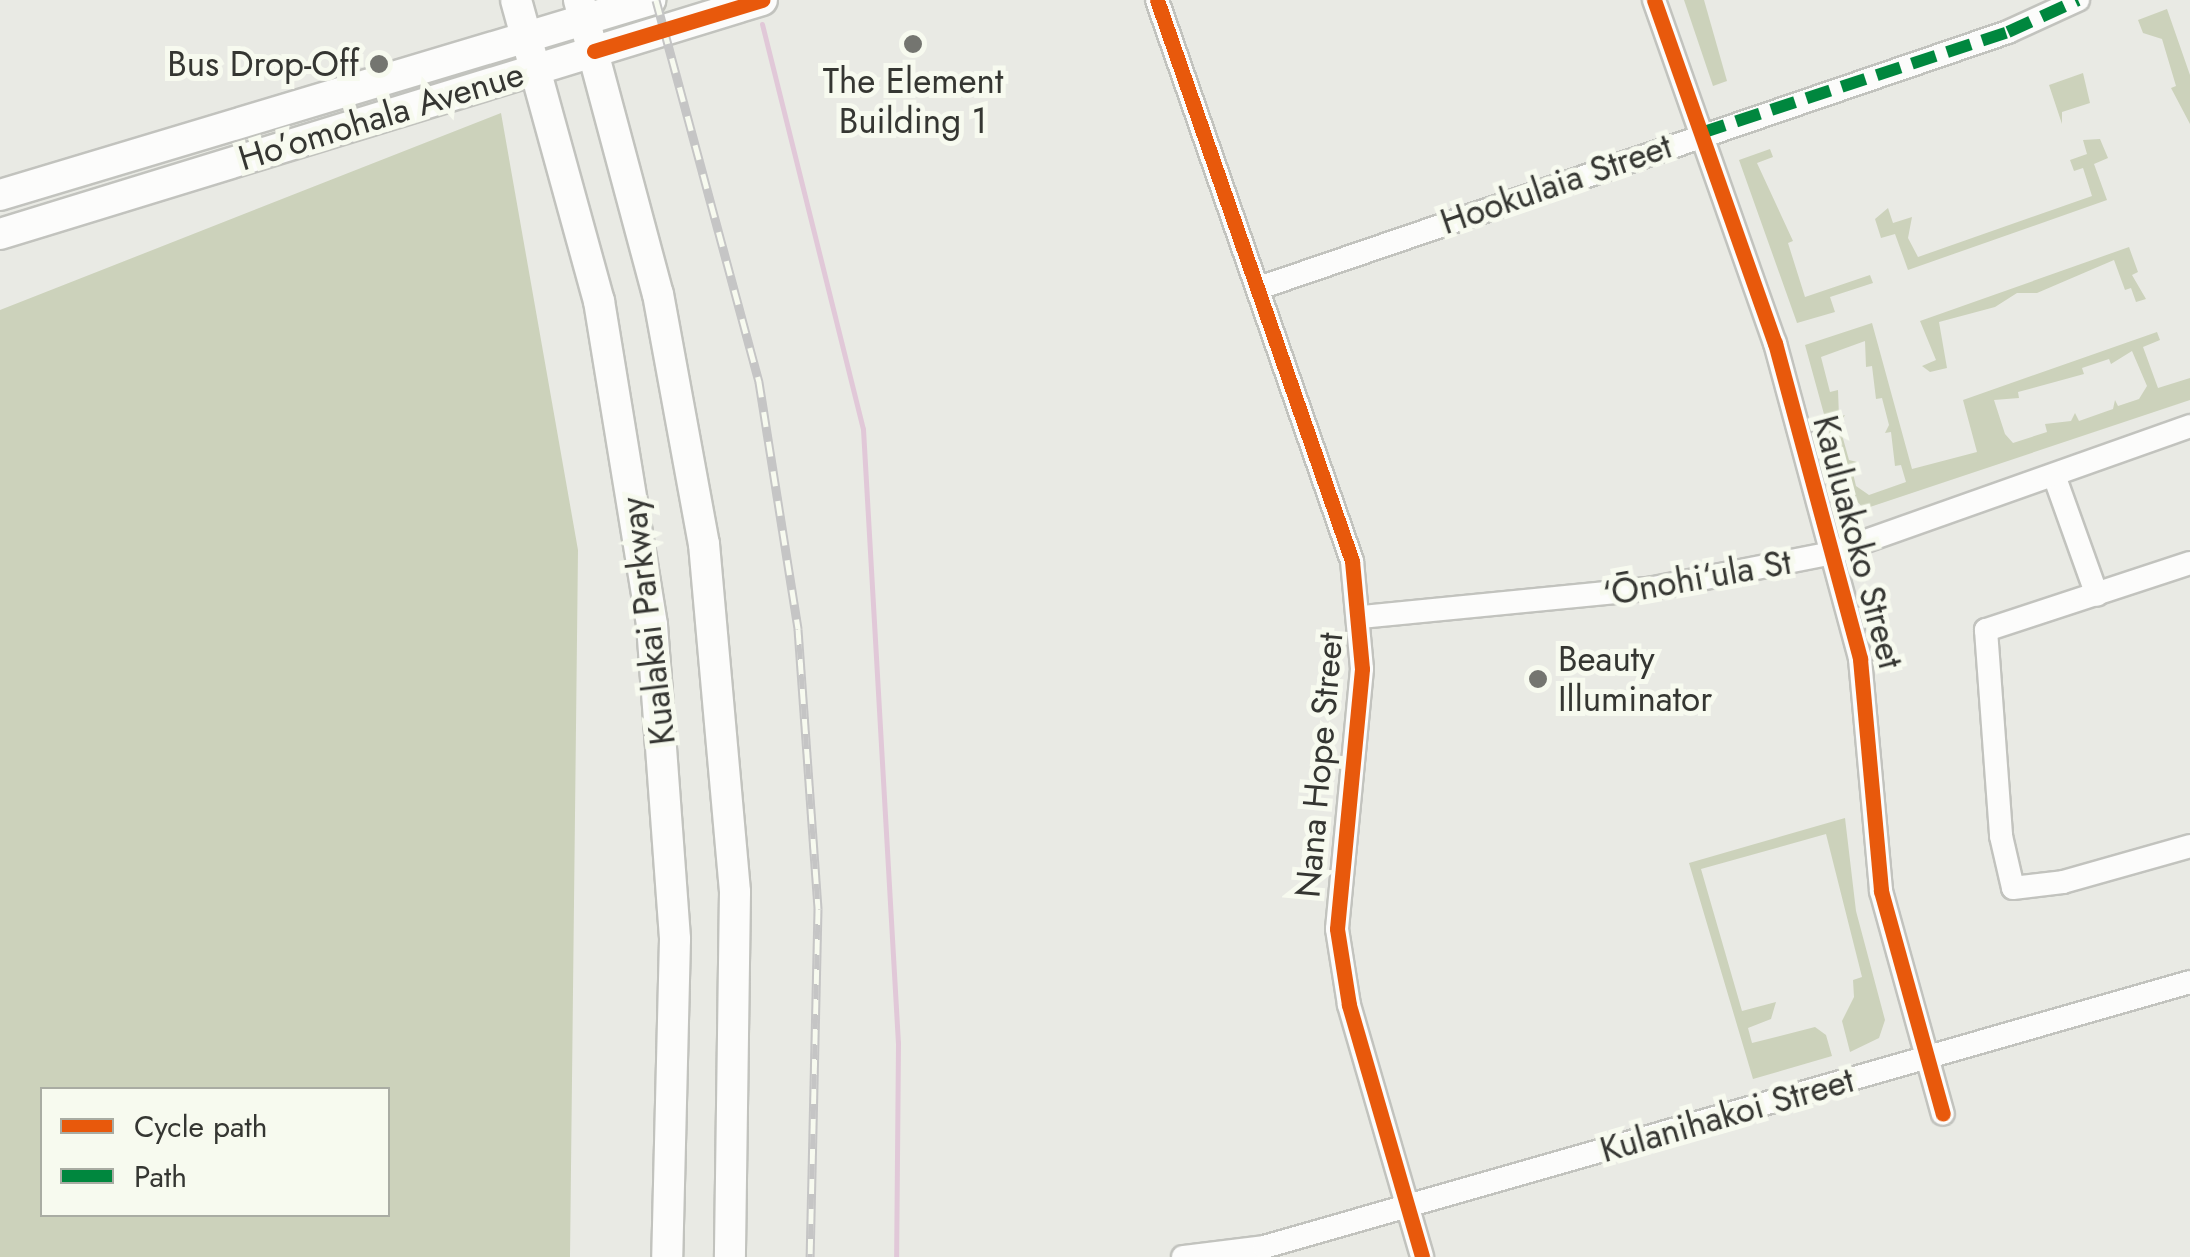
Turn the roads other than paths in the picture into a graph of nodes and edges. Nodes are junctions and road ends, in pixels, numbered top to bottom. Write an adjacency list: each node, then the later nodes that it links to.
1 (516, 0): 8 (main road, Kualakai Parkway)
2 (650, 0): 7 (main road, Ho’omohala Avenue)
3 (762, 0): 9 (main road, Ho’omohala Avenue)
4 (1156, 0): 14 (street, Nana Hope Street)
5 (1654, 0): 11 (street, Kauluakoko Street)
6 (2078, 0): 11 (street, Hookulaia Street)
7 (582, 9): 8 (main road, Ho’omohala Avenue); 9 (main road, Kualakai Parkway)
8 (528, 34): 10 (main road, Kualakai Parkway); 12 (main road, Ho’omohala Avenue)
9 (594, 51): 10 (main road, Ho’omohala Avenue); 30 (main road, Kualakai Parkway)
10 (539, 66): 13 (main road, Ho’omohala Avenue); 29 (main road, Kualakai Parkway)
11 (1701, 133): 14 (street, Hookulaia Street); 19 (street, Kauluakoko Street)
12 (4, 193)
13 (4, 234)
14 (1258, 288): 22 (street, Nana Hope Street)
15 (2190, 426): 17 (street, ‘Ōnohi‘ula St)
16 (2190, 434): 17 (street)
17 (2137, 449): 18 (street, ‘Ōnohi‘ula St)
18 (2055, 478): 19 (street, ‘Ōnohi‘ula St); 21 (street)
19 (1832, 553): 22 (street, ‘Ōnohi‘ula St); 25 (street, Kauluakoko Street)
20 (2190, 563): 21 (street)
21 (2096, 596): 23 (street)
22 (1362, 616): 27 (street, Nana Hope Street)
23 (2190, 846)
24 (2190, 982): 25 (street, Kulanihakoi Street)
25 (1928, 1058): 26 (street, Kauluakoko Street); 27 (street, Kulanihakoi Street)
26 (1943, 1114)
27 (1408, 1206): 28 (street, Kulanihakoi Street); 32 (street, Nana Hope Street)
28 (1254, 1252): 31 (street, Kulanihakoi Street)
29 (667, 1257)
30 (730, 1257)
31 (1183, 1257)
32 (1422, 1257)

